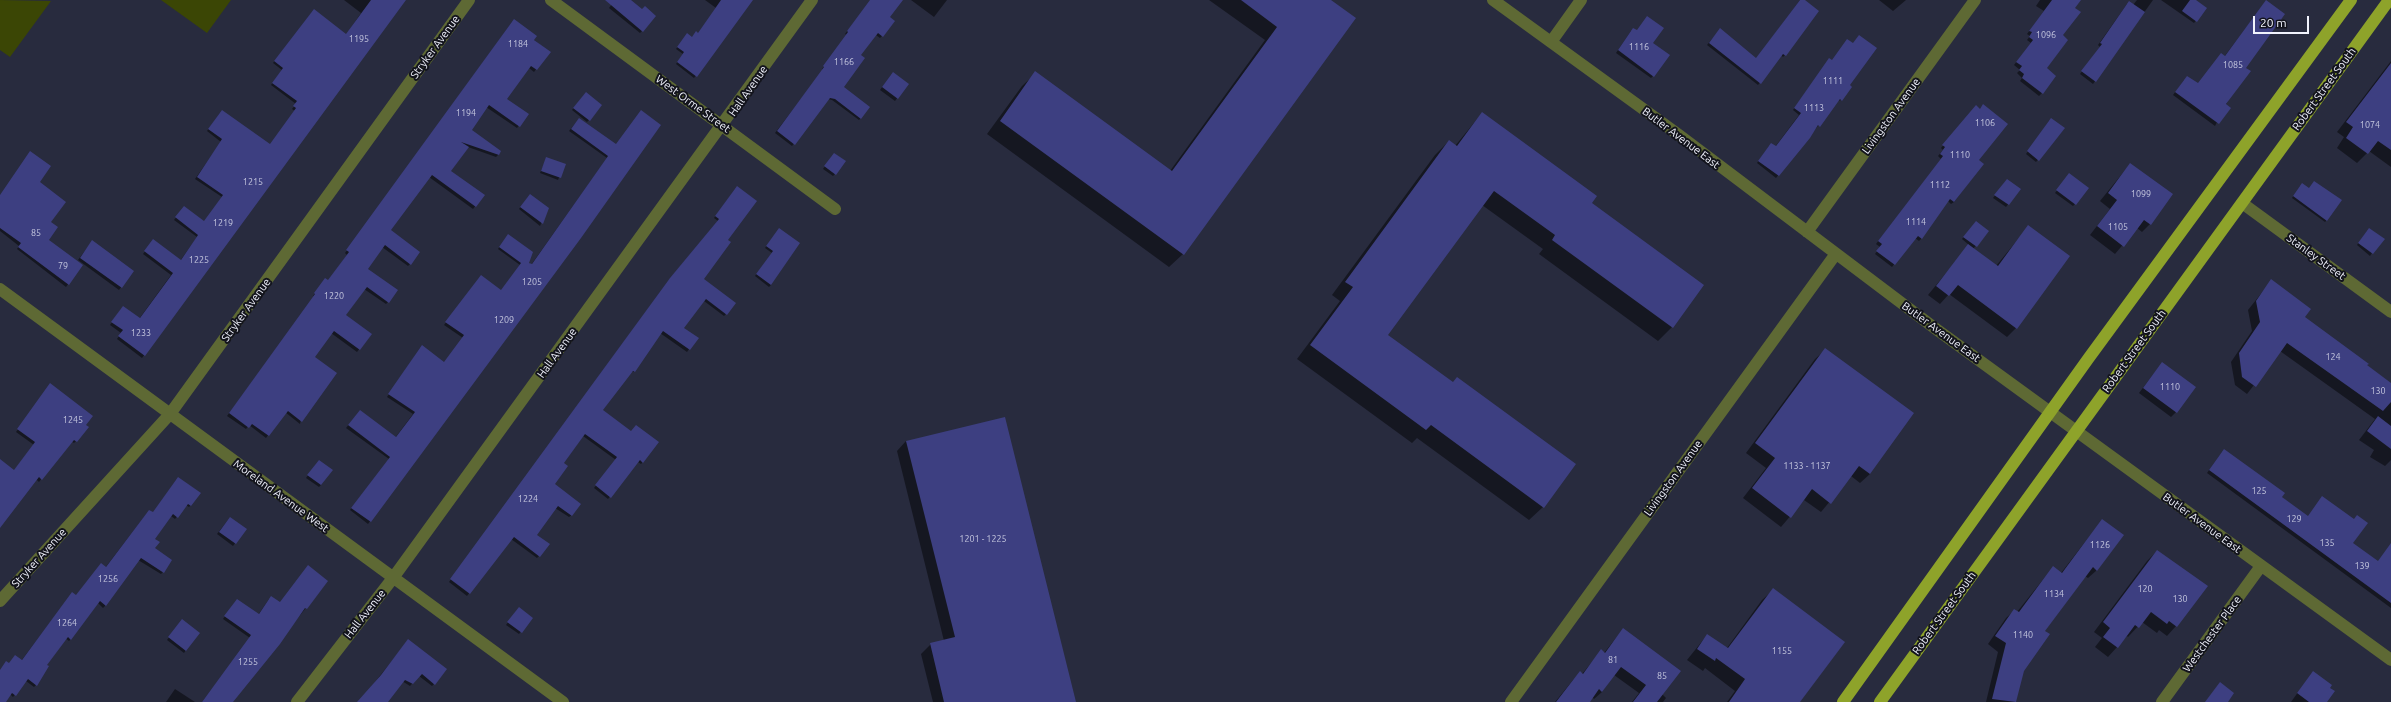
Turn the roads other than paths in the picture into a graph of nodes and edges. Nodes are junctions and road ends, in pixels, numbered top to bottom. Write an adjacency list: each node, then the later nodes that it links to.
1 (469, 0): 18 (street, Stryker Avenue)
2 (551, 0): 10 (street, West Orme Street)
3 (812, 0): 10 (street, Hall Avenue)
4 (1493, 0): 9 (street, Butler Avenue East)
5 (1581, 0): 9 (street)
6 (1975, 0): 13 (street, Livingston Avenue)
7 (2351, 0): 17 (main road)
8 (2389, 0): 11 (main road, Robert Street South)
9 (1551, 42): 13 (street, Butler Avenue East)
10 (723, 126): 12 (street, West Orme Street); 21 (street, Hall Avenue)
11 (2242, 203): 16 (street, Stanley Street); 19 (main road, Robert Street South)
12 (835, 209)
13 (1807, 232): 14 (street, Butler Avenue East)
14 (1835, 254): 17 (street, Butler Avenue East); 26 (street, Livingston Avenue)
15 (0, 289): 18 (street, Moreland Avenue West)
16 (2391, 312)
17 (2050, 412): 19 (street, Butler Avenue East); 27 (main road)
18 (170, 414): 21 (street, Moreland Avenue West); 22 (street, Stryker Avenue)
19 (2076, 432): 20 (street, Butler Avenue East); 28 (main road, Robert Street South)
20 (2261, 566): 23 (street, Butler Avenue East); 29 (street, Westchester Place)
21 (393, 578): 24 (street, Hall Avenue); 25 (street, Moreland Avenue West)
22 (0, 601)
23 (2391, 660)
24 (297, 702)
25 (563, 702)
26 (1511, 702)
27 (1843, 702)
28 (1880, 702)
29 (2162, 702)

